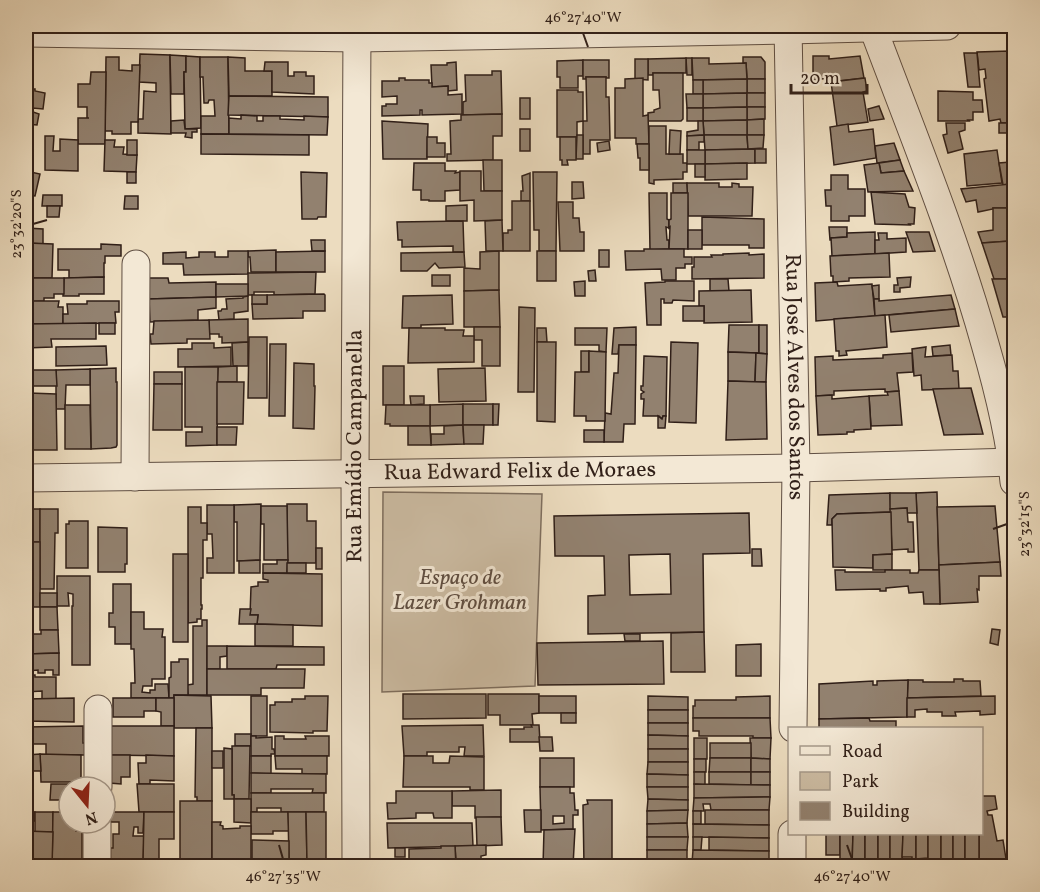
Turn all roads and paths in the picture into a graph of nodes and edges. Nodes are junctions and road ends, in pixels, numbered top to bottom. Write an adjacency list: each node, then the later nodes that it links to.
1 (947, 26): 3 (street)
2 (788, 28): 3 (street); 4 (street); 7 (street, Rua José Alves dos Santos)
3 (873, 28): 8 (street)
4 (358, 32): 5 (street); 9 (street, Rua Emídio Campanella)
5 (26, 33)
6 (136, 264): 10 (street)
7 (796, 468): 8 (street, Rua Edward Felix de Moraes); 9 (street, Rua Edward Felix de Moraes); 13 (street, Rua José Alves dos Santos)
8 (1014, 469)
9 (355, 474): 10 (street, Rua Edward Felix de Moraes); 18 (street, Rua Emídio Campanella)
10 (135, 477): 11 (street, Rua Edward Felix de Moraes)
11 (26, 478)
12 (98, 710): 14 (street)
13 (794, 727)
14 (98, 775)
15 (97, 835): 17 (street)
16 (792, 835): 19 (street)
17 (97, 867)
18 (356, 867)
19 (792, 867)

